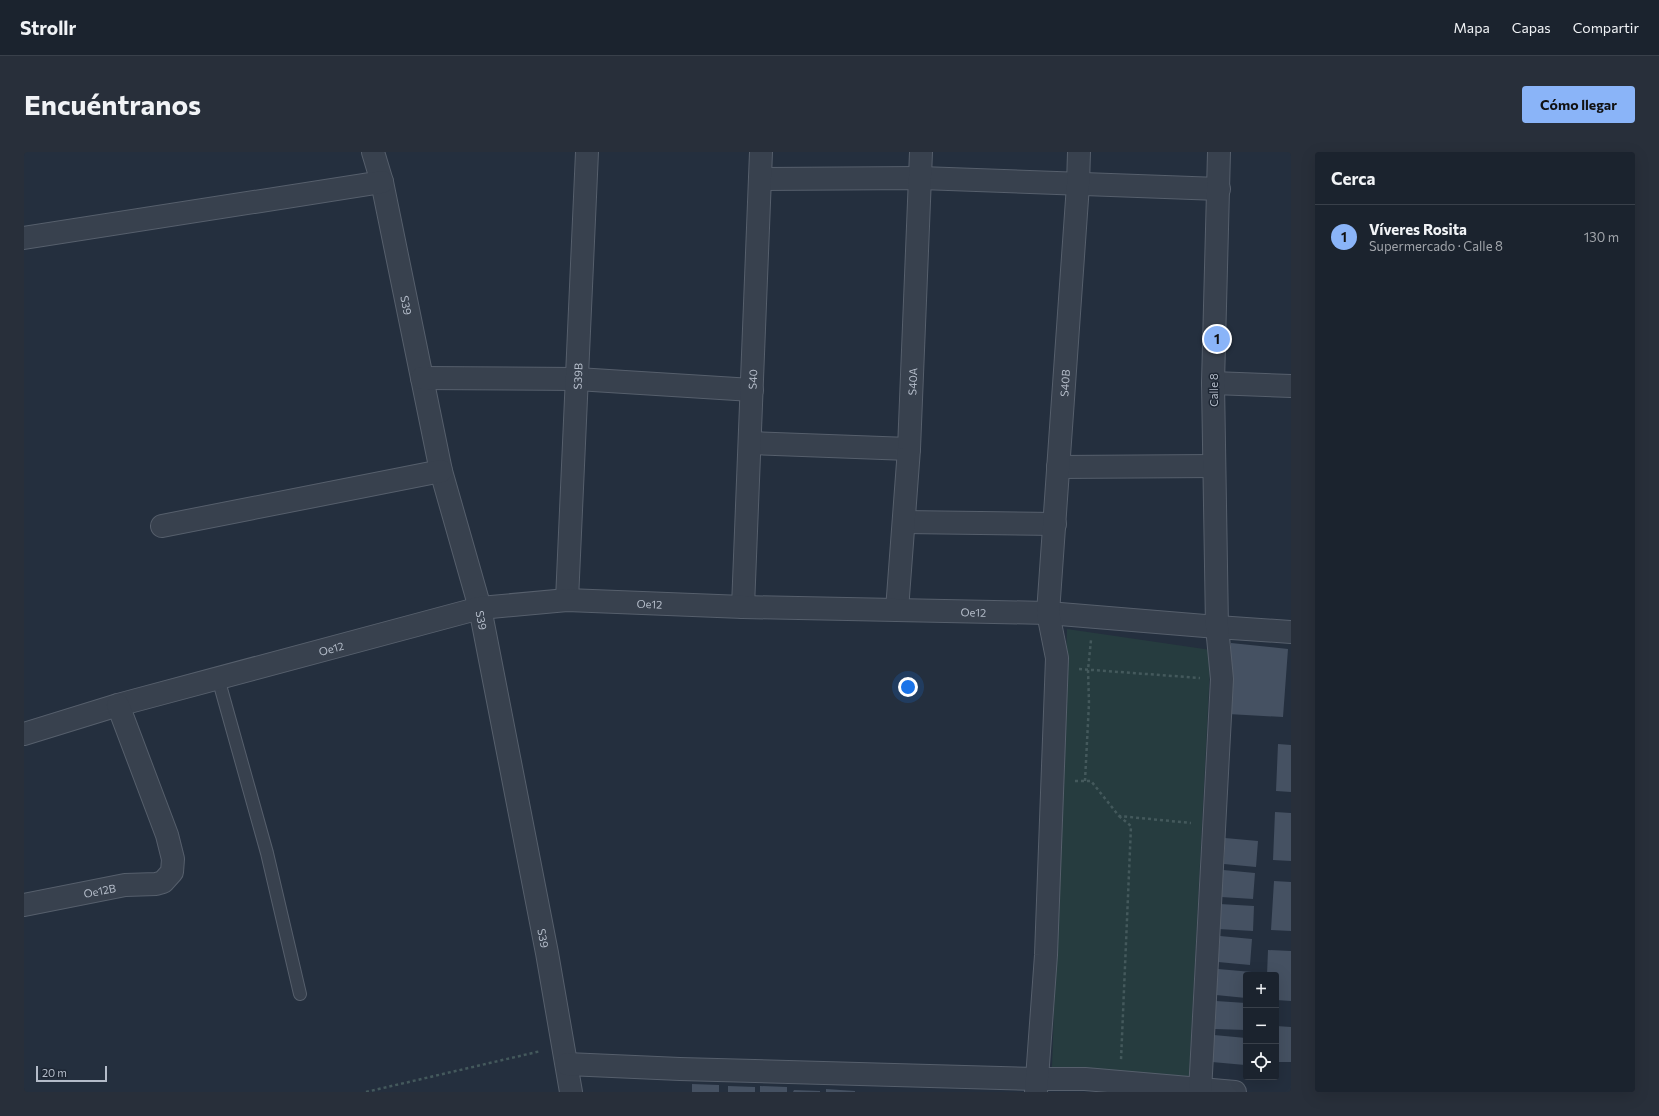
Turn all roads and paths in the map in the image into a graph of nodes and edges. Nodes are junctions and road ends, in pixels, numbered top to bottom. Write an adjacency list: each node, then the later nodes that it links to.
1 (374, 152): 9 (street, S39)
2 (587, 152): 14 (street, S39B)
3 (761, 152): 8 (street, S40)
4 (921, 152): 7 (street, S40A)
5 (1079, 152): 10 (street, S40B)
6 (1219, 152): 11 (street, Calle 8)
7 (921, 178): 8 (street); 10 (street); 19 (street, S40A)
8 (760, 179): 17 (street, S40)
9 (382, 182): 12 (street); 13 (street, S39)
10 (1078, 185): 11 (street); 21 (street, S40B)
11 (1219, 189): 15 (street, Calle 8)
12 (24, 238)
13 (422, 378): 14 (street); 22 (street, S39)
14 (577, 379): 17 (street); 26 (street, S39B)
15 (1213, 383): 16 (street); 20 (street, Calle 8)
16 (1291, 386)
17 (752, 390): 18 (street, S40)
18 (751, 443): 19 (street); 27 (street, S40)
19 (909, 449): 23 (street, S40A)
20 (1214, 466): 21 (street); 32 (street, Calle 8)
21 (1058, 467): 24 (street, S40B)
22 (441, 471): 25 (street); 28 (street, S39)
23 (904, 522): 24 (street); 29 (street, S40A)
24 (1055, 524): 30 (street, S40B)
25 (162, 526)
26 (567, 600): 27 (street, Oe12); 28 (street, Oe12)
27 (743, 607): 29 (street, Oe12)
28 (480, 608): 35 (street, Oe12); 45 (street, S39)
29 (897, 610): 30 (street, Oe12)
30 (1048, 613): 31 (street, Oe12); 39 (street, S40B)
31 (1094, 617): 32 (street, Oe12); 34 (path)
32 (1217, 627): 33 (street, Oe12); 36 (street, Calle 8)
33 (1291, 632)
34 (1088, 670): 36 (path); 40 (path)
35 (218, 678): 37 (street, Oe12); 44 (lane)
36 (1222, 679): 42 (street, Calle 8)
37 (118, 705): 38 (street, Oe12); 43 (street, Oe12B)
38 (24, 734)
39 (1052, 781): 40 (path); 47 (street, S40B)
40 (1085, 781): 41 (path)
41 (1119, 816): 42 (path); 46 (path)
42 (1214, 825): 48 (street, Calle 8)
43 (24, 905)
44 (300, 994)
45 (565, 1055): 47 (street); 49 (path); 50 (street, S39)
46 (1120, 1082): 47 (street); 48 (street)
47 (1036, 1086)
48 (1200, 1090): 51 (street)
49 (366, 1092)
50 (571, 1092)
51 (1235, 1092)

